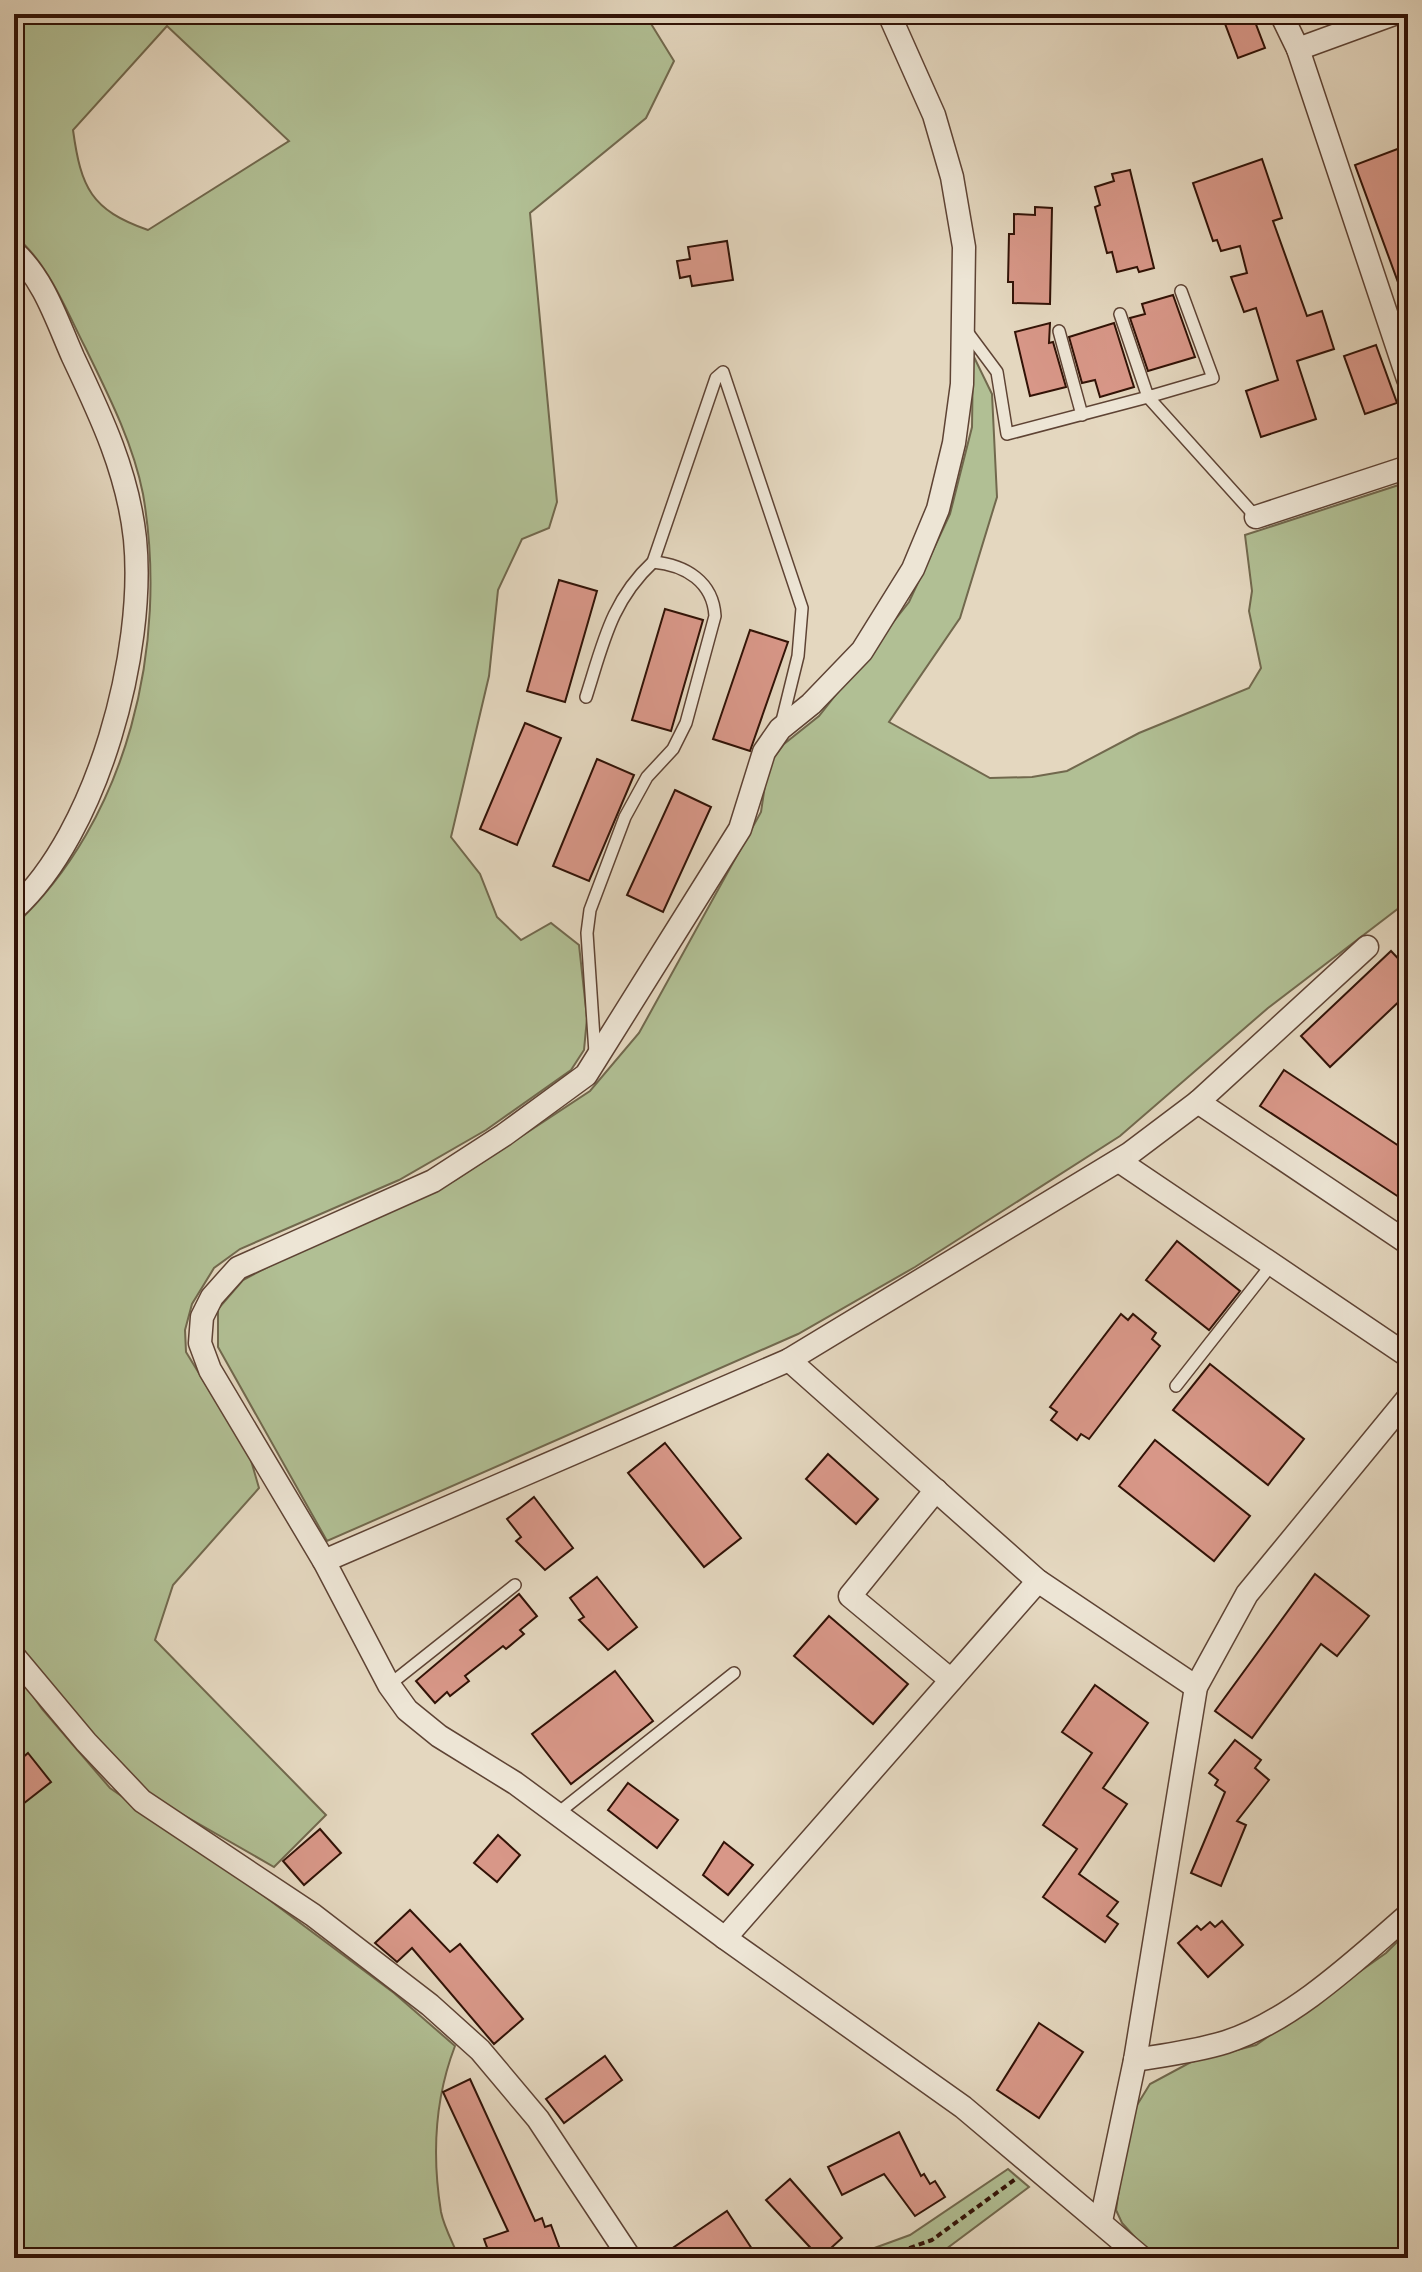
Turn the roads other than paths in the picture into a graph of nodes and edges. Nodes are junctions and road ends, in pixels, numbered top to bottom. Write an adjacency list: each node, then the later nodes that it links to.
1 (889, 14): 8 (street)
2 (1281, 14): 4 (street)
3 (1394, 14): 4 (street)
4 (1298, 49): 10 (street)
5 (14, 252): 18 (street)
6 (1181, 291): 11 (lane)
7 (1120, 314): 11 (lane)
8 (964, 327): 12 (lane); 17 (street)
9 (1059, 331): 12 (lane)
10 (1408, 379)
11 (1148, 397): 12 (lane); 14 (lane)
12 (1082, 415)
13 (1408, 467): 14 (street)
14 (1256, 517)
15 (653, 562): 16 (lane); 17 (lane); 20 (lane)
16 (586, 697)
17 (780, 729): 20 (street)
18 (14, 909)
19 (1367, 947): 21 (street)
20 (596, 1061): 30 (street)
21 (1198, 1102): 22 (street); 23 (street)
22 (1119, 1161): 24 (street); 26 (street)
23 (1408, 1243)
24 (1272, 1264): 25 (street); 27 (lane)
25 (1408, 1356)
26 (789, 1360): 29 (street); 30 (street)
27 (1176, 1386)
28 (1408, 1398): 37 (street)
29 (936, 1490): 31 (street); 35 (street)
30 (324, 1561): 36 (street)
31 (1038, 1581): 35 (street); 37 (street)
32 (515, 1585): 36 (lane)
33 (14, 1656): 43 (street)
34 (734, 1673): 38 (lane)
35 (951, 1680): 40 (street)
36 (389, 1685): 38 (street)
37 (1196, 1687): 41 (street)
38 (558, 1813): 40 (street)
39 (1408, 1915): 41 (street)
40 (725, 1938): 42 (street)
41 (1135, 2060): 42 (street)
42 (1101, 2221): 44 (street)
43 (630, 2258)
44 (1142, 2258)

